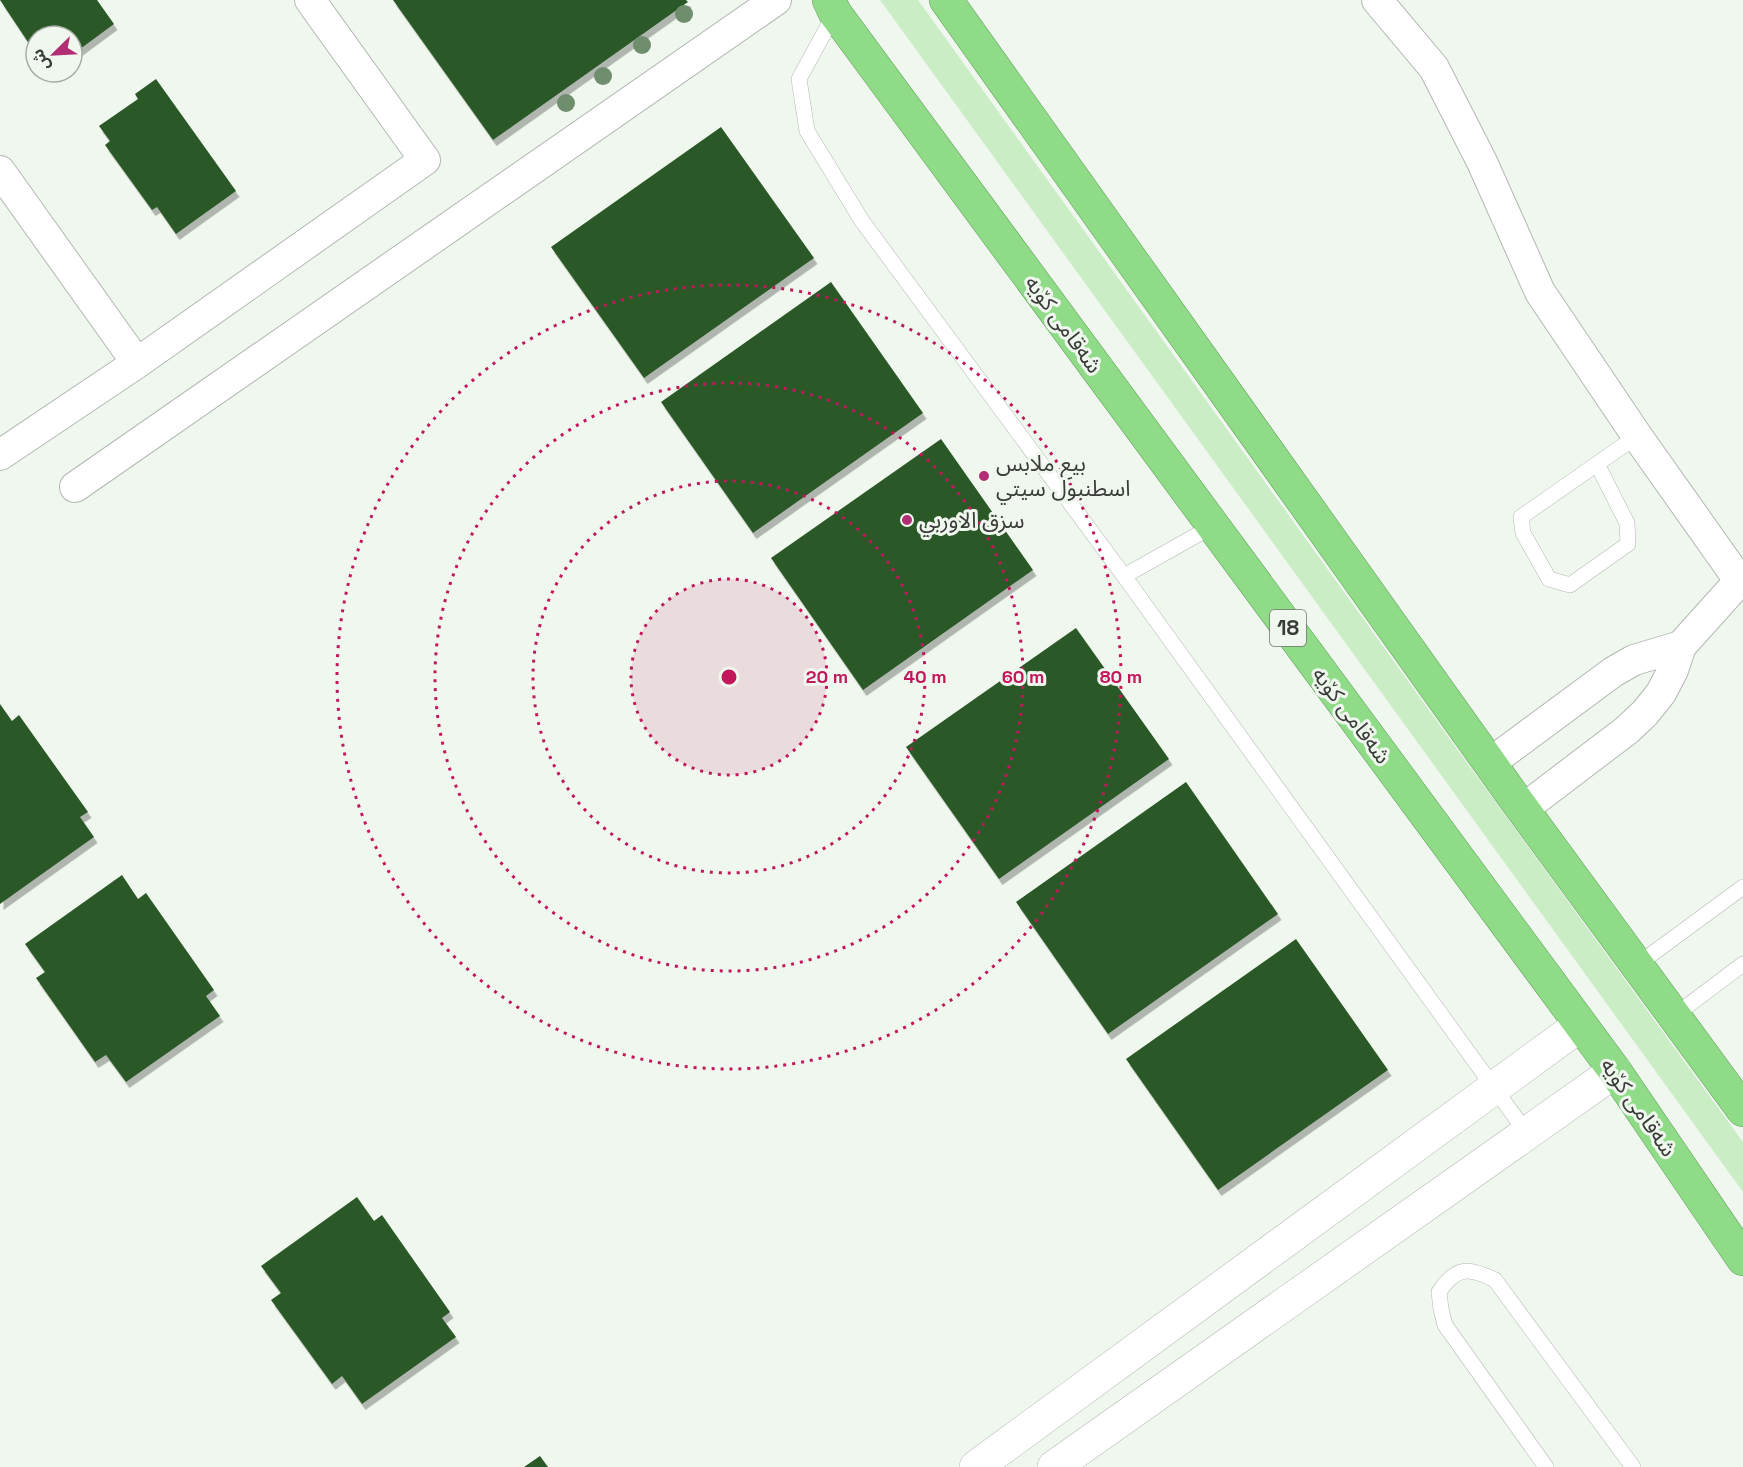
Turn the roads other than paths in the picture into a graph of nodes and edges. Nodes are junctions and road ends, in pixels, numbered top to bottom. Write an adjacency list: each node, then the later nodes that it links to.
1 (310, 0): 7 (street)
2 (776, 0): 11 (street)
3 (946, 0): 16 (highway)
4 (1377, 0): 8 (street)
5 (832, 6): 12 (highway, شەقامی کۆیە / 18); 13 (lane)
6 (0, 171): 7 (street)
7 (137, 363): 9 (street)
8 (1637, 436): 10 (lane); 14 (street)
9 (0, 455)
10 (1597, 464): 10 (lane)
11 (75, 487)
12 (1213, 526): 13 (lane); 22 (highway, شەقامی کۆیە / 18)
13 (1124, 576): 24 (lane)
14 (1741, 579): 15 (street)
15 (1681, 646): 16 (street); 17 (street)
16 (1490, 763): 17 (highway)
17 (1523, 809): 20 (highway)
18 (1743, 887): 20 (lane)
19 (1743, 964): 21 (lane)
20 (1637, 965): 21 (highway)
21 (1674, 1016): 25 (highway)
22 (1580, 1025): 23 (highway, شەقامی کۆیە / 18); 24 (street)
23 (1615, 1071): 26 (street); 27 (highway, شەقامی کۆیە / 18)
24 (1494, 1089): 26 (lane); 28 (street)
25 (1743, 1110)
26 (1526, 1132): 29 (street)
27 (1743, 1259)
28 (976, 1467)
29 (1054, 1467)
30 (1546, 1467): 31 (lane)
31 (1634, 1467)

